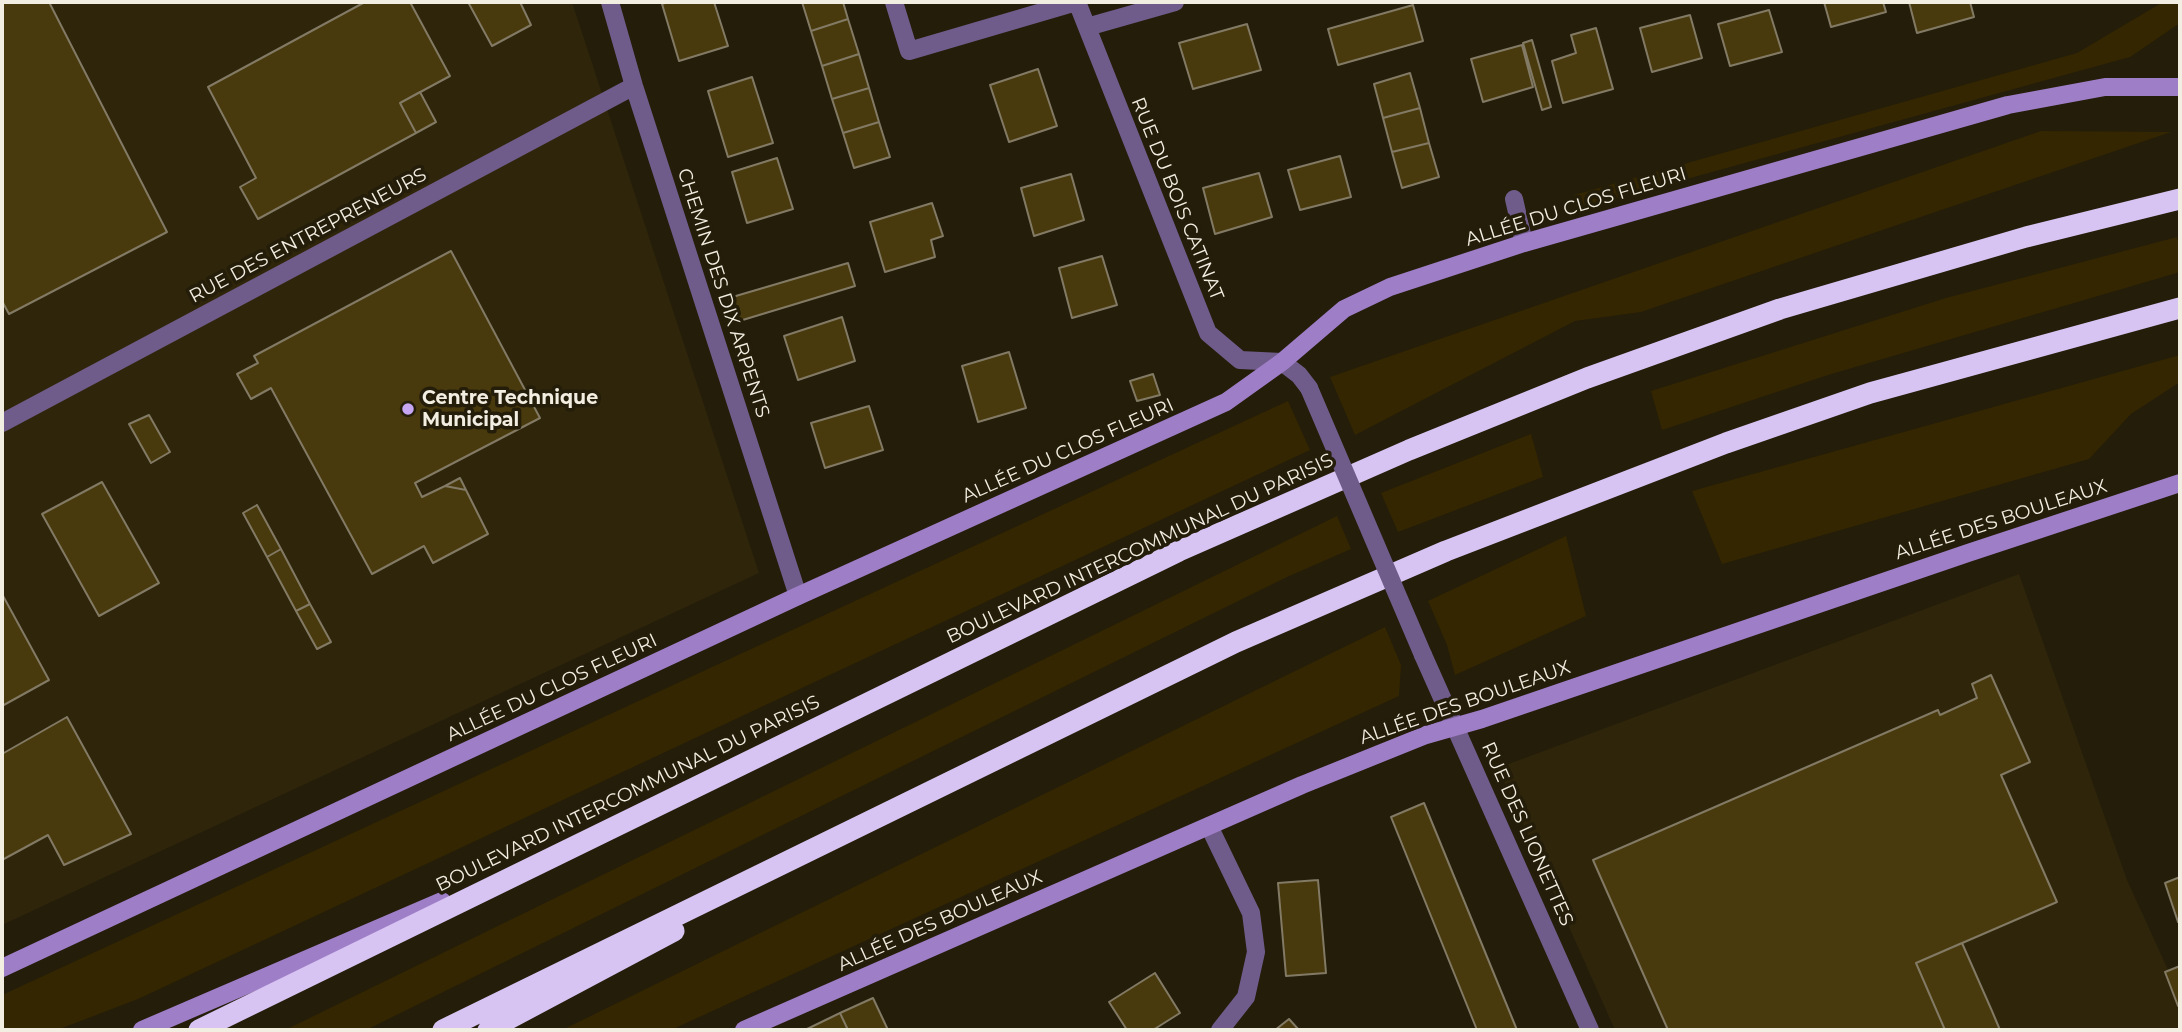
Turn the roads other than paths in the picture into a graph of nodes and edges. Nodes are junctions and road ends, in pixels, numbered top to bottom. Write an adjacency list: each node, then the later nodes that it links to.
1 (610, 2): 6 (street, CHEMIN DES DIX ARPENTS)
2 (894, 2): 3 (street)
3 (1077, 2): 5 (street, RUE DU BOIS CATINAT)
4 (1175, 2): 5 (street)
5 (1087, 27): 12 (street, RUE DU BOIS CATINAT)
6 (634, 86): 13 (street, RUE DES ENTREPRENEURS); 15 (street, CHEMIN DES DIX ARPENTS)
7 (2180, 87): 10 (street, ALLÉE DU CLOS FLEURI)
8 (1514, 199): 10 (street)
9 (2180, 199): 19 (highway, BOULEVARD INTERCOMMUNAL DU PARISIS)
10 (1524, 243): 12 (street, ALLÉE DU CLOS FLEURI)
11 (2180, 308): 17 (highway)
12 (1282, 362): 15 (street, ALLÉE DU CLOS FLEURI); 16 (street, RUE DES LIONETTES, bridge)
13 (2, 423)
14 (2180, 483): 16 (street, ALLÉE DES BOULEAUX)
15 (798, 596): 20 (street, ALLÉE DU CLOS FLEURI)
16 (1457, 728): 18 (street, ALLÉE DES BOULEAUX); 27 (street, RUE DES LIONETTES)
17 (988, 762): 23 (highway); 24 (highway)
18 (1209, 826): 25 (street, ALLÉE DES BOULEAUX); 26 (street)
19 (612, 827): 21 (street); 22 (highway, BOULEVARD INTERCOMMUNAL DU PARISIS)
20 (2, 968)
21 (142, 1030)
22 (199, 1030)
23 (443, 1030)
24 (488, 1030)
25 (744, 1030)
26 (1220, 1030)
27 (1590, 1030)

